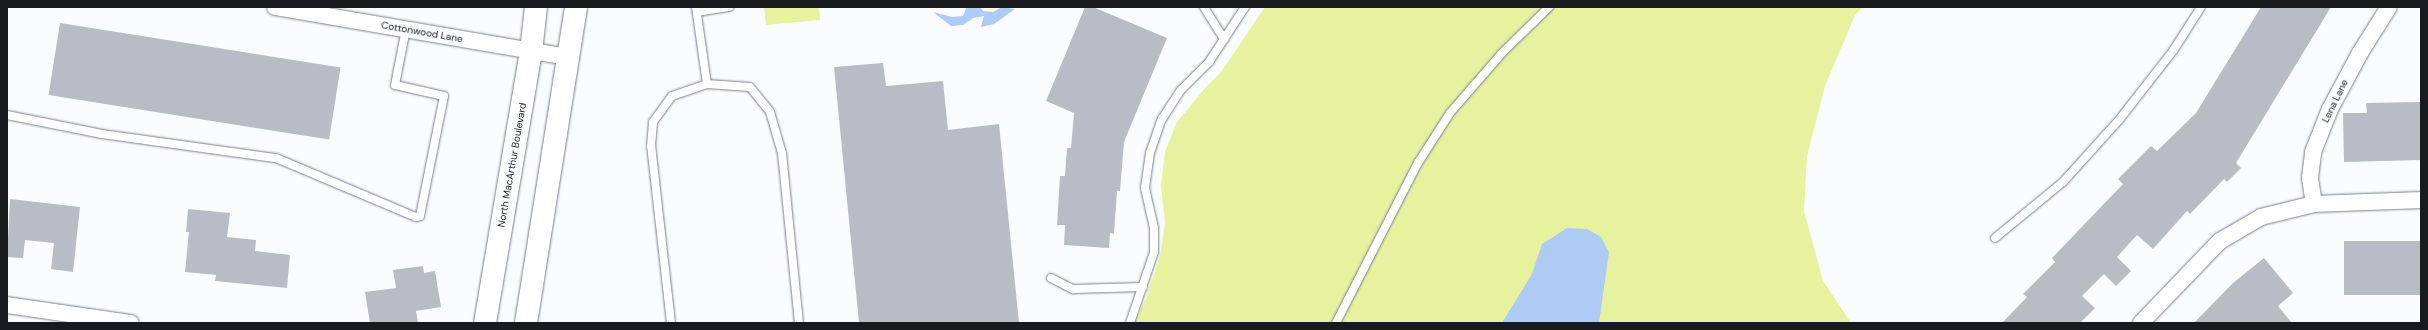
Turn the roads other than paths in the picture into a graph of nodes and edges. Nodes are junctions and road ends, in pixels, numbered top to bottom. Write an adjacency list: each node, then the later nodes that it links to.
1 (275, 7): 11 (street, Cottonwood Lane)
2 (536, 7): 13 (main road, North MacArthur Boulevard)
3 (576, 7): 14 (main road)
4 (730, 7): 10 (lane)
5 (1204, 7): 12 (lane)
6 (1245, 7): 12 (lane)
7 (1549, 7): 29 (lane)
8 (2201, 7): 19 (lane)
9 (2389, 7): 18 (street, Lena Lane)
10 (697, 9): 15 (lane)
11 (406, 29): 13 (street, Cottonwood Lane); 16 (lane)
12 (1224, 40): 21 (lane)
13 (531, 52): 14 (street, Cottonwood Lane); 24 (main road, North MacArthur Boulevard)
14 (568, 57): 25 (main road)
15 (707, 84): 26 (lane); 27 (lane)
16 (7, 115)
17 (2421, 200): 18 (street)
18 (2314, 204): 30 (street)
19 (1995, 238)
20 (1051, 278): 21 (lane)
21 (1143, 287): 28 (lane)
22 (7, 305): 23 (street)
23 (131, 323)
24 (486, 323)
25 (526, 323)
26 (671, 323)
27 (799, 323)
28 (1130, 323)
29 (1336, 323)
30 (2141, 323)

